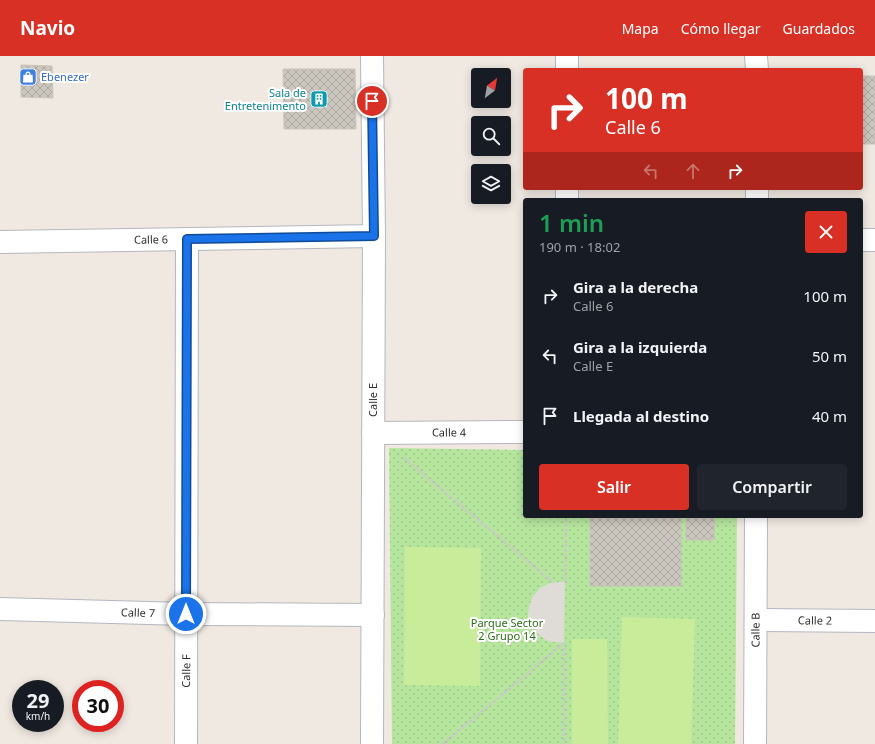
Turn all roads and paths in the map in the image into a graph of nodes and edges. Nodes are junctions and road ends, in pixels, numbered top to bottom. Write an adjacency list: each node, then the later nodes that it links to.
1 (372, 56): 6 (street, Calle E)
2 (567, 56): 4 (street)
3 (756, 56): 5 (street)
4 (567, 68)
5 (756, 68)
6 (374, 236): 7 (street, Calle 6); 12 (street, Calle E)
7 (187, 239): 10 (street, Calle 6); 19 (street, Calle F)
8 (863, 240): 9 (street)
9 (875, 240)
10 (0, 242)
11 (523, 432): 12 (street, Calle 4)
12 (373, 433): 20 (street, Calle E)
13 (402, 456): 17 (path)
14 (566, 518): 16 (path)
15 (756, 518): 21 (street, Calle B)
16 (565, 582)
17 (554, 583)
18 (0, 609): 19 (street, Calle 7)
19 (186, 614): 20 (street, Calle 7); 23 (street, Calle F)
20 (373, 614): 24 (street, Calle E)
21 (756, 620): 22 (street, Calle 2); 27 (street, Calle B)
22 (875, 621)
23 (186, 744)
24 (372, 744)
25 (443, 744): 26 (path)
26 (564, 744)
27 (755, 744)

